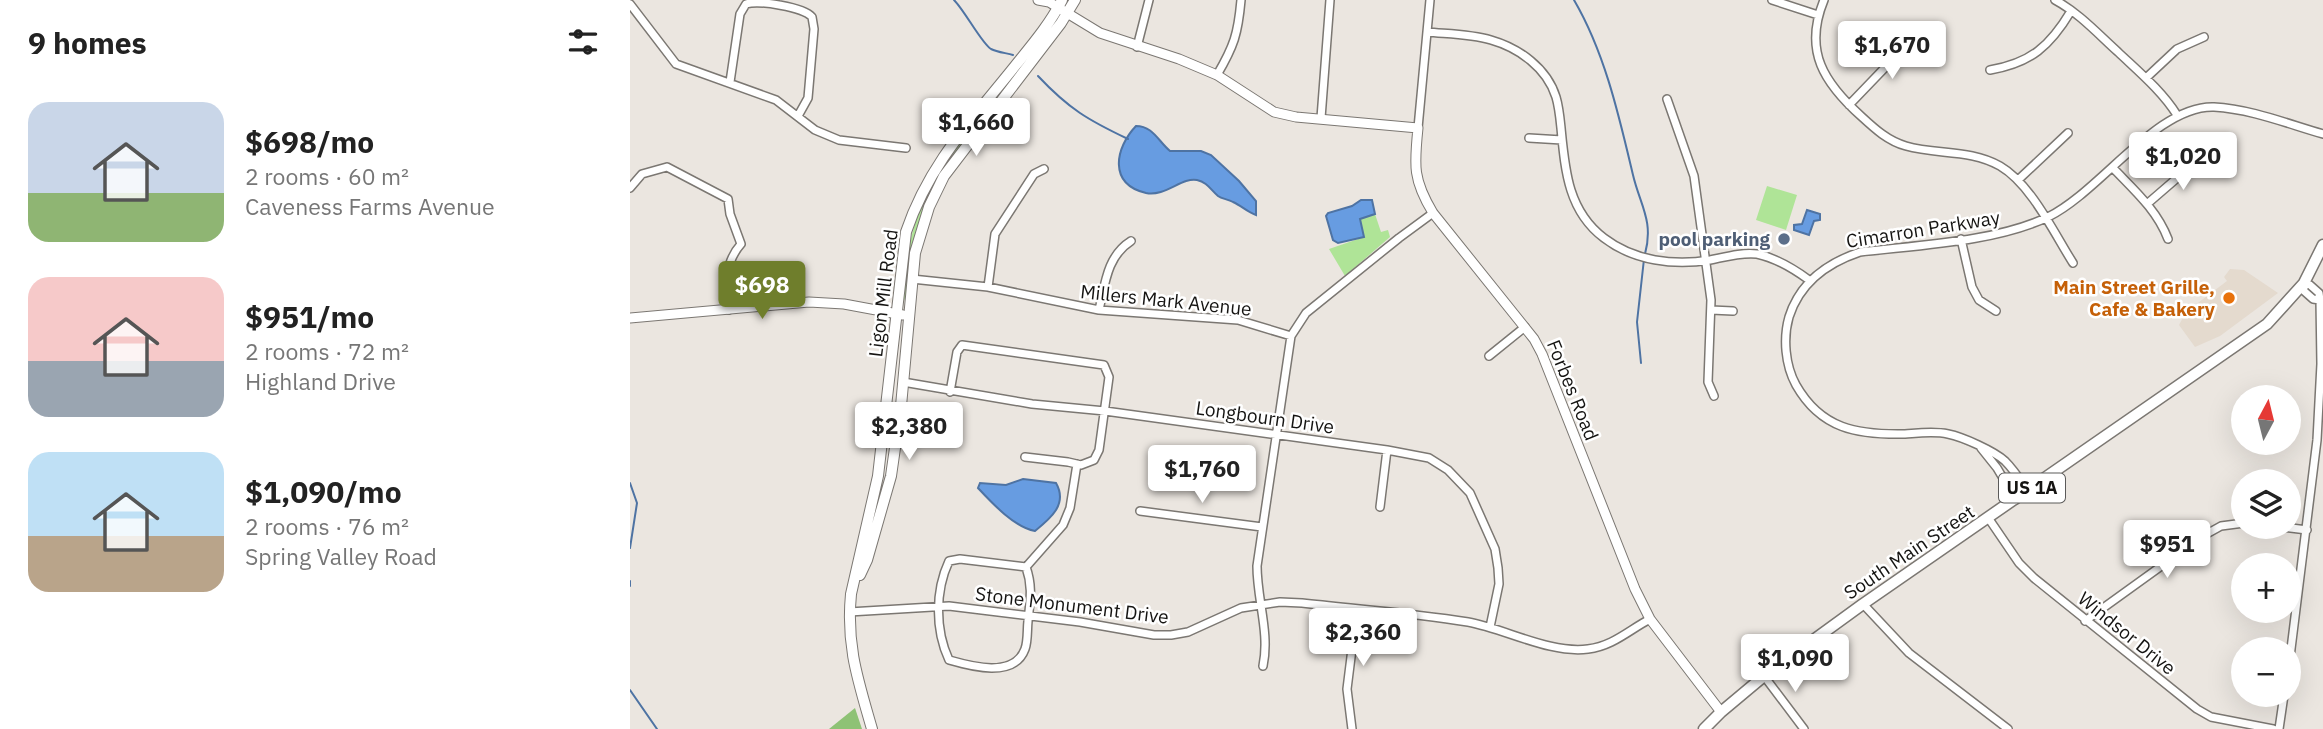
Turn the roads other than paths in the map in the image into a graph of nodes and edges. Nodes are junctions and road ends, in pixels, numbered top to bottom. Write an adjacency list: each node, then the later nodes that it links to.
1 (1038, 0): 11 (street)
2 (1075, 0): 11 (main road, Ligon Mill Road)
3 (1149, 0): 17 (street)
4 (1241, 0): 19 (street)
5 (1330, 0): 26 (street)
6 (1430, 0): 14 (street, Forbes Road)
7 (1772, 0): 13 (street)
8 (1824, 0): 13 (street)
9 (2055, 0): 12 (street)
10 (630, 4): 21 (street)
11 (1058, 6): 17 (street); 47 (main road, Ligon Mill Road); 57 (main road, Ligon Mill Road)
12 (2071, 11): 18 (street); 20 (street)
13 (1818, 15): 23 (street)
14 (1427, 32): 27 (street, Forbes Road); 31 (street)
15 (1907, 36): 23 (street)
16 (2204, 37): 20 (street)
17 (1137, 47): 19 (street)
18 (1990, 70)
19 (1217, 75): 26 (street)
20 (2146, 78): 24 (street)
21 (730, 82): 25 (street); 25 (street)
22 (1667, 99): 45 (street)
23 (1849, 106): 36 (street)
24 (2177, 115): 29 (street, Cimarron Parkway); 34 (street, Cimarron Parkway)
25 (798, 116): 32 (street)
26 (1321, 118): 27 (street)
27 (1418, 128): 39 (street, Forbes Road)
28 (2068, 133): 36 (street)
29 (2323, 134)
30 (1529, 138): 31 (street)
31 (1562, 140): 45 (street)
32 (906, 148)
33 (2206, 160): 38 (street)
34 (2113, 168): 38 (street); 40 (street, Cimarron Parkway)
35 (1044, 169): 50 (street)
36 (2018, 180): 40 (street)
37 (630, 187): 52 (street)
38 (2147, 204): 42 (street)
39 (1433, 214): 60 (street, Forbes Road); 61 (street)
40 (2045, 218): 41 (street, Cimarron Parkway); 46 (street)
41 (1961, 239): 48 (street, Cimarron Parkway); 56 (street)
42 (2168, 239)
43 (1131, 241): 53 (street)
44 (2323, 245): 49 (main road, South Main Street / US 1A)
45 (1706, 260): 48 (street); 54 (street)
46 (2073, 263)
47 (912, 279): 50 (street, Millers Mark Avenue); 58 (main road, Ligon Mill Road)
48 (1809, 280): 68 (street, Cimarron Parkway)
49 (2304, 284): 51 (street); 72 (main road, South Main Street / US 1A)
50 (988, 287): 53 (street, Millers Mark Avenue)
51 (2322, 301): 80 (street)
52 (729, 310): 57 (street); 59 (street)
53 (1099, 310): 61 (street, Millers Mark Avenue)
54 (1710, 310): 55 (street); 65 (street)
55 (1733, 311)
56 (1996, 311)
57 (896, 314): 58 (street); 82 (main road, Ligon Mill Road)
58 (909, 316): 63 (main road, Ligon Mill Road)
59 (630, 318)
60 (1525, 327): 62 (street); 89 (street, Forbes Road)
61 (1291, 336): 67 (street)
62 (1489, 356)
63 (903, 382): 64 (street, Longbourn Drive); 82 (main road, Ligon Mill Road)
64 (950, 392): 66 (street, Longbourn Drive); 66 (street)
65 (1714, 396)
66 (1105, 411): 67 (street, Longbourn Drive); 71 (street)
67 (1276, 435): 69 (street, Longbourn Drive); 78 (street)
68 (1980, 448): 72 (street, Cimarron Parkway); 73 (street, Cimarron Parkway)
69 (1387, 450): 74 (street); 91 (street, Longbourn Drive)
70 (1025, 457): 71 (street)
71 (1077, 464): 81 (street)
72 (2028, 491): 73 (main road, South Main Street / US 1A)
73 (2015, 499): 76 (main road, South Main Street / US 1A)
74 (1380, 507)
75 (1140, 511): 78 (street)
76 (1989, 519): 84 (main road, South Main Street / US 1A); 90 (street, Windsor Drive)
77 (2231, 525): 90 (street)
78 (1262, 527): 83 (street)
79 (2301, 529): 80 (street)
80 (2306, 530): 92 (street)
81 (1026, 567): 85 (street); 88 (street)
82 (851, 594): 87 (main road, Ligon Mill Road)
83 (1259, 604): 86 (street, Stone Monument Drive); 88 (street, Stone Monument Drive); 93 (street)
84 (1863, 604): 94 (main road, South Main Street / US 1A); 101 (street)
85 (940, 606): 87 (street, Stone Monument Drive); 88 (street, Stone Monument Drive); 88 (street)
86 (1357, 609): 91 (street, Stone Monument Drive); 98 (street)
87 (849, 612): 97 (main road, Ligon Mill Road)
88 (1029, 615)
89 (1650, 619): 91 (street, Stone Monument Drive); 96 (street, Forbes Road)
90 (2085, 621): 102 (street, Windsor Drive)
91 (1490, 627)
92 (2293, 637)
93 (1263, 666)
94 (1764, 676): 96 (main road, South Main Street / US 1A); 100 (street)
95 (2282, 707): 103 (street)
96 (1721, 712): 99 (main road, South Main Street / US 1A)
97 (873, 729)
98 (1352, 729)
99 (1704, 729)
100 (1804, 729)
101 (2008, 729)
102 (2273, 729)
103 (2279, 729)

